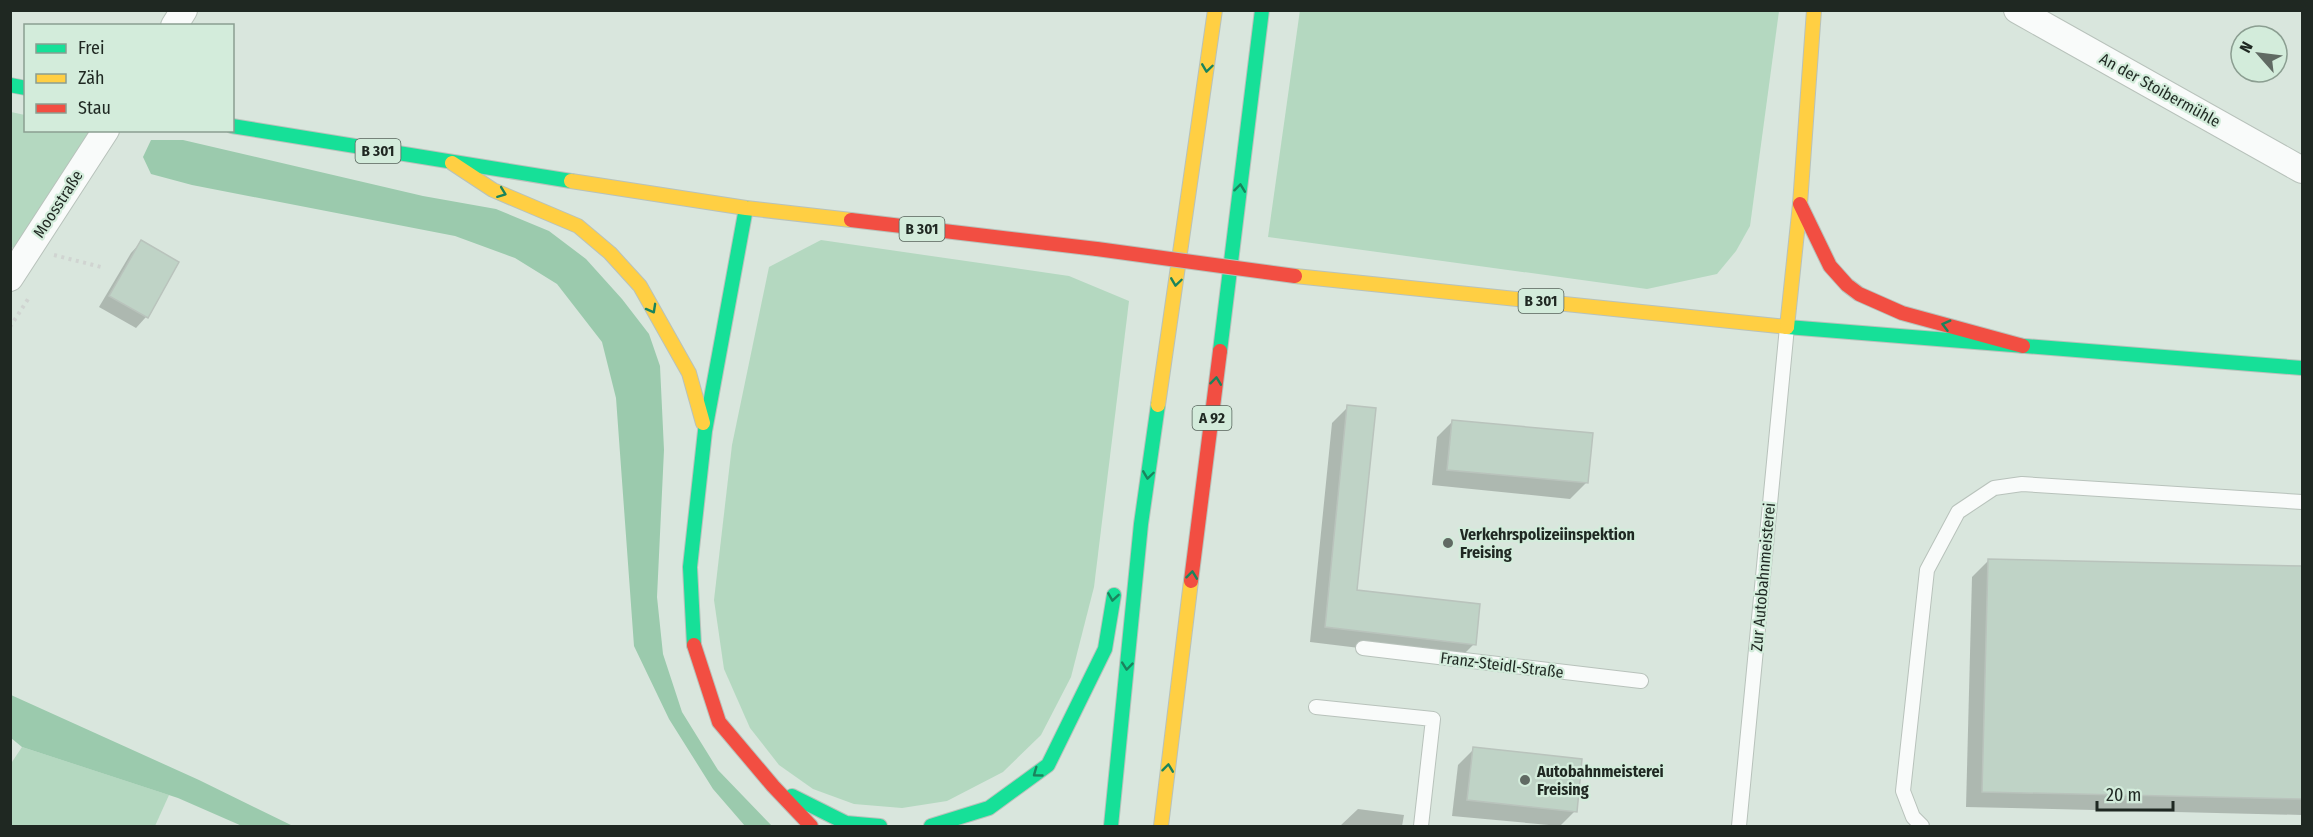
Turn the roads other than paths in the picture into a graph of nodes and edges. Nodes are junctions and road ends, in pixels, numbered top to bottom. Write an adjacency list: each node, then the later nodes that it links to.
1 (1215, 10): 19 (main road, one-way to 19)
2 (1262, 10): 30 (main road, A 92, one-way to 2)
3 (1814, 10): 11 (main road)
4 (2017, 10): 10 (street, An der Stoibermühle)
5 (184, 11): 6 (street)
6 (175, 24)
7 (234, 126): 9 (main road, B 301)
8 (105, 132): 13 (street, Moosstraße)
9 (452, 163): 12 (main road, B 301); 17 (main road, one-way to 17)
10 (2302, 170)
11 (1800, 204): 14 (main road); 15 (main road, one-way to 11)
12 (746, 208): 14 (main road, B 301, bridge); 17 (main road)
13 (10, 278)
14 (1787, 327): 15 (main road); 32 (lane, Zur Autobahnmeisterei)
15 (2023, 346): 16 (main road)
16 (2302, 368)
17 (705, 431): 25 (main road)
18 (2302, 502): 33 (lane)
19 (1141, 524): 20 (main road); 29 (main road, one-way to 29)
20 (1124, 555)
21 (1117, 578): 28 (main road, one-way to 28)
22 (1363, 648): 23 (lane, Franz-Steidl-Straße)
23 (1641, 681)
24 (1316, 707): 31 (lane)
25 (773, 786): 26 (main road); 27 (main road)
26 (811, 826)
27 (880, 826)
28 (931, 826)
29 (1111, 826)
30 (1161, 826)
31 (1421, 826)
32 (1740, 826)
33 (1922, 826)

